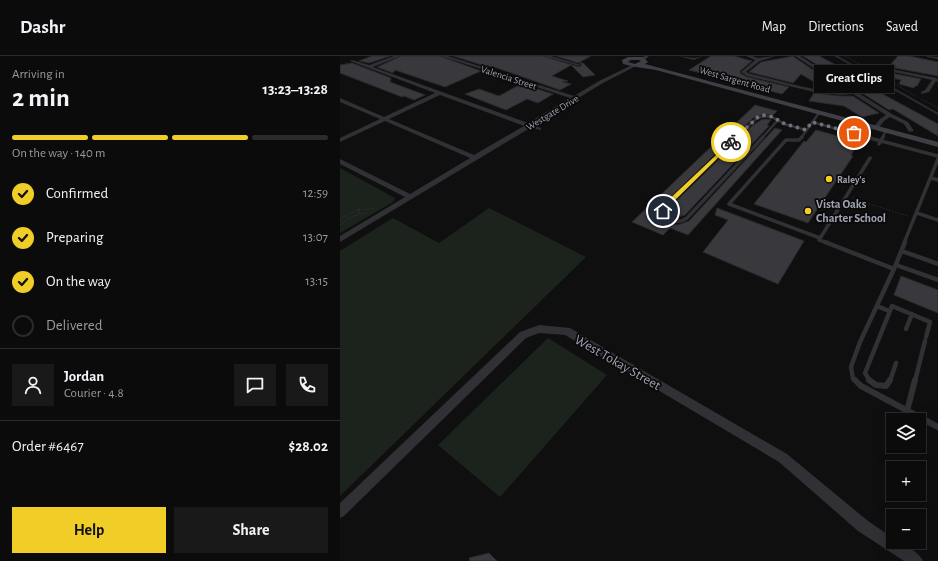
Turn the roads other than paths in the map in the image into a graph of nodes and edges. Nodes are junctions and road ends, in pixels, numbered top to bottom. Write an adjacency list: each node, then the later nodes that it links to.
1 (398, 56): 15 (street)
2 (443, 56): 21 (street, Valencia Street)
3 (546, 56): 14 (street)
4 (680, 56): 5 (street)
5 (701, 56)
6 (748, 56): 12 (street)
7 (774, 56): 12 (street)
8 (797, 56): 18 (street)
9 (929, 56): 10 (street)
10 (936, 57)
11 (633, 60): 21 (street, Westgate Drive); 23 (street, West Sargent Road)
12 (758, 60): 18 (street)
13 (352, 61): 15 (street)
14 (579, 65)
15 (369, 67): 19 (street)
16 (881, 68): 17 (street)
17 (936, 80): 20 (street)
18 (853, 92): 24 (street)
19 (440, 93): 25 (street); 28 (street)
20 (923, 93)
21 (574, 98): 28 (street, Westgate Drive)
22 (340, 100): 25 (street)
23 (819, 113): 27 (lane); 29 (street, West Sargent Road)
24 (890, 115): 29 (street); 32 (street)
25 (384, 119): 34 (street); 38 (street)
26 (778, 120): 26 (lane); 31 (lane)
27 (812, 122): 31 (lane); 35 (lane)
28 (529, 126): 30 (street); 38 (street, Westgate Drive)
29 (876, 128): 33 (street, West Sargent Road)
30 (539, 129)
31 (806, 130): 47 (lane)
32 (911, 130)
33 (886, 131): 35 (lane); 36 (street, West Sargent Road)
34 (340, 140)
35 (880, 142): 37 (lane)
36 (938, 145)
37 (938, 156)
38 (475, 158): 44 (street, Westgate Drive)
39 (870, 158): 47 (lane)
40 (938, 160): 42 (lane)
41 (340, 161): 44 (street)
42 (930, 178): 43 (lane); 45 (lane)
43 (938, 180)
44 (410, 197): 48 (street, Westgate Drive)
45 (917, 213): 46 (lane); 49 (lane)
46 (938, 220)
47 (820, 238): 51 (lane)
48 (340, 239)
49 (902, 251): 50 (lane); 51 (lane)
50 (938, 264)
51 (895, 267): 52 (lane); 53 (lane)
52 (938, 280)
53 (877, 306): 54 (lane); 58 (lane)
54 (889, 311): 55 (lane); 57 (lane)
55 (912, 314): 56 (lane); 58 (lane)
56 (906, 328)
57 (896, 363)
58 (908, 411): 59 (lane)
59 (938, 427)
60 (340, 512): 61 (street, West Tokay Street)
61 (916, 561)

